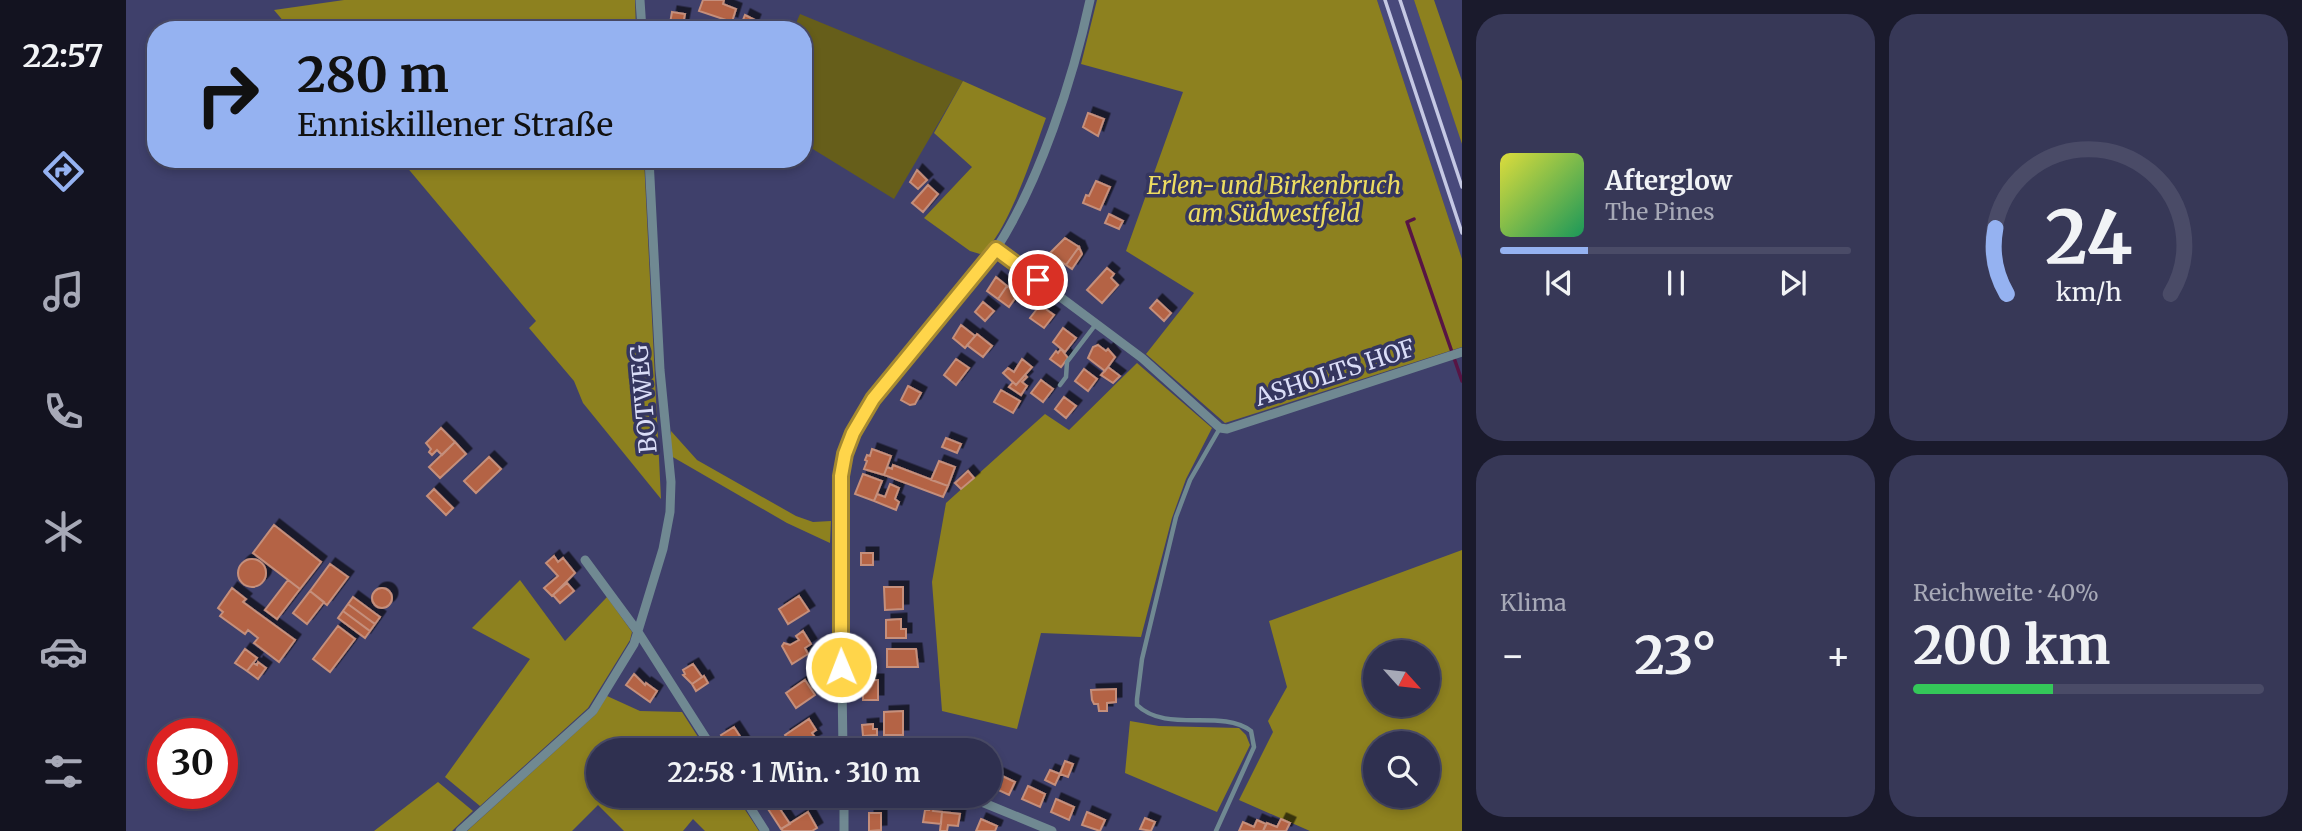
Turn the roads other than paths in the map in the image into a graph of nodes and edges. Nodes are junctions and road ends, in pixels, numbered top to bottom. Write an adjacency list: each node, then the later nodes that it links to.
1 (640, 0): 3 (street)
2 (1090, 0): 5 (street)
3 (641, 21)
4 (649, 168): 11 (street, BOTWEG)
5 (996, 249): 6 (street); 13 (street)
6 (1096, 323): 8 (lane); 9 (street)
7 (1460, 352): 9 (street, ASHOLTS HOF)
8 (1060, 385)
9 (1220, 428): 21 (lane)
10 (585, 560): 11 (street)
11 (638, 632): 12 (street); 17 (street, BOTWEG)
12 (706, 738)
13 (843, 738)
14 (751, 808): 18 (street)
15 (844, 808): 19 (street)
16 (996, 808): 20 (street)
17 (460, 831)
18 (765, 831)
19 (844, 831)
20 (1052, 831)
21 (1216, 831)

